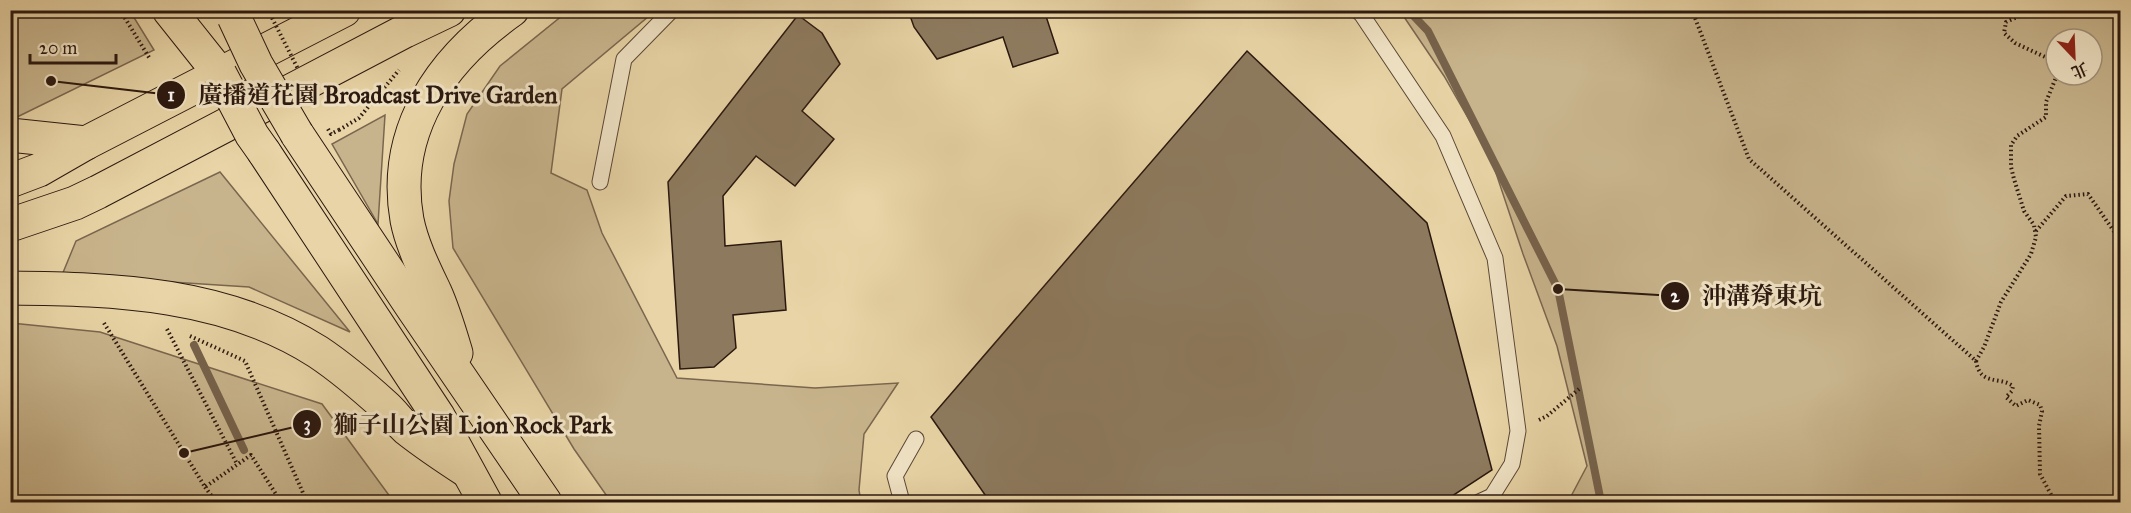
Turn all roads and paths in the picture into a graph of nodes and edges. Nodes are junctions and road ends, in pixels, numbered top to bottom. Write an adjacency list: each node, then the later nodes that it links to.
1 (120, 10): 12 (path)
2 (232, 10): 28 (highway, bridge)
3 (344, 10): 17 (highway)
4 (449, 10): 20 (highway)
5 (512, 10): 28 (highway)
6 (672, 10): 19 (lane)
7 (1357, 10): 43 (lane)
8 (1692, 10): 27 (path)
9 (2024, 10): 11 (path)
10 (178, 11): 33 (highway, bridge)
11 (2044, 56)
12 (150, 59)
13 (405, 64): 15 (path)
14 (2052, 87): 21 (path)
15 (339, 130)
16 (10, 135): 17 (highway)
17 (86, 143): 18 (highway)
18 (10, 181)
19 (600, 182)
20 (10, 225)
21 (2036, 231): 22 (path); 27 (path)
22 (2121, 240)
23 (10, 288): 33 (highway)
24 (99, 315): 34 (path)
25 (174, 329): 32 (path)
26 (184, 334): 37 (path)
27 (1976, 361): 44 (path)
28 (466, 387): 41 (highway)
29 (1579, 389): 30 (path)
30 (1547, 416)
31 (916, 439): 42 (lane)
32 (237, 464): 34 (path); 36 (path)
33 (467, 471): 40 (highway)
34 (205, 487): 35 (path)
35 (216, 502)
36 (281, 502)
37 (307, 502)
38 (320, 502): 39 (path)
39 (337, 502)
40 (485, 502)
41 (545, 502)
42 (902, 502)
43 (1479, 502)
44 (2055, 502)

